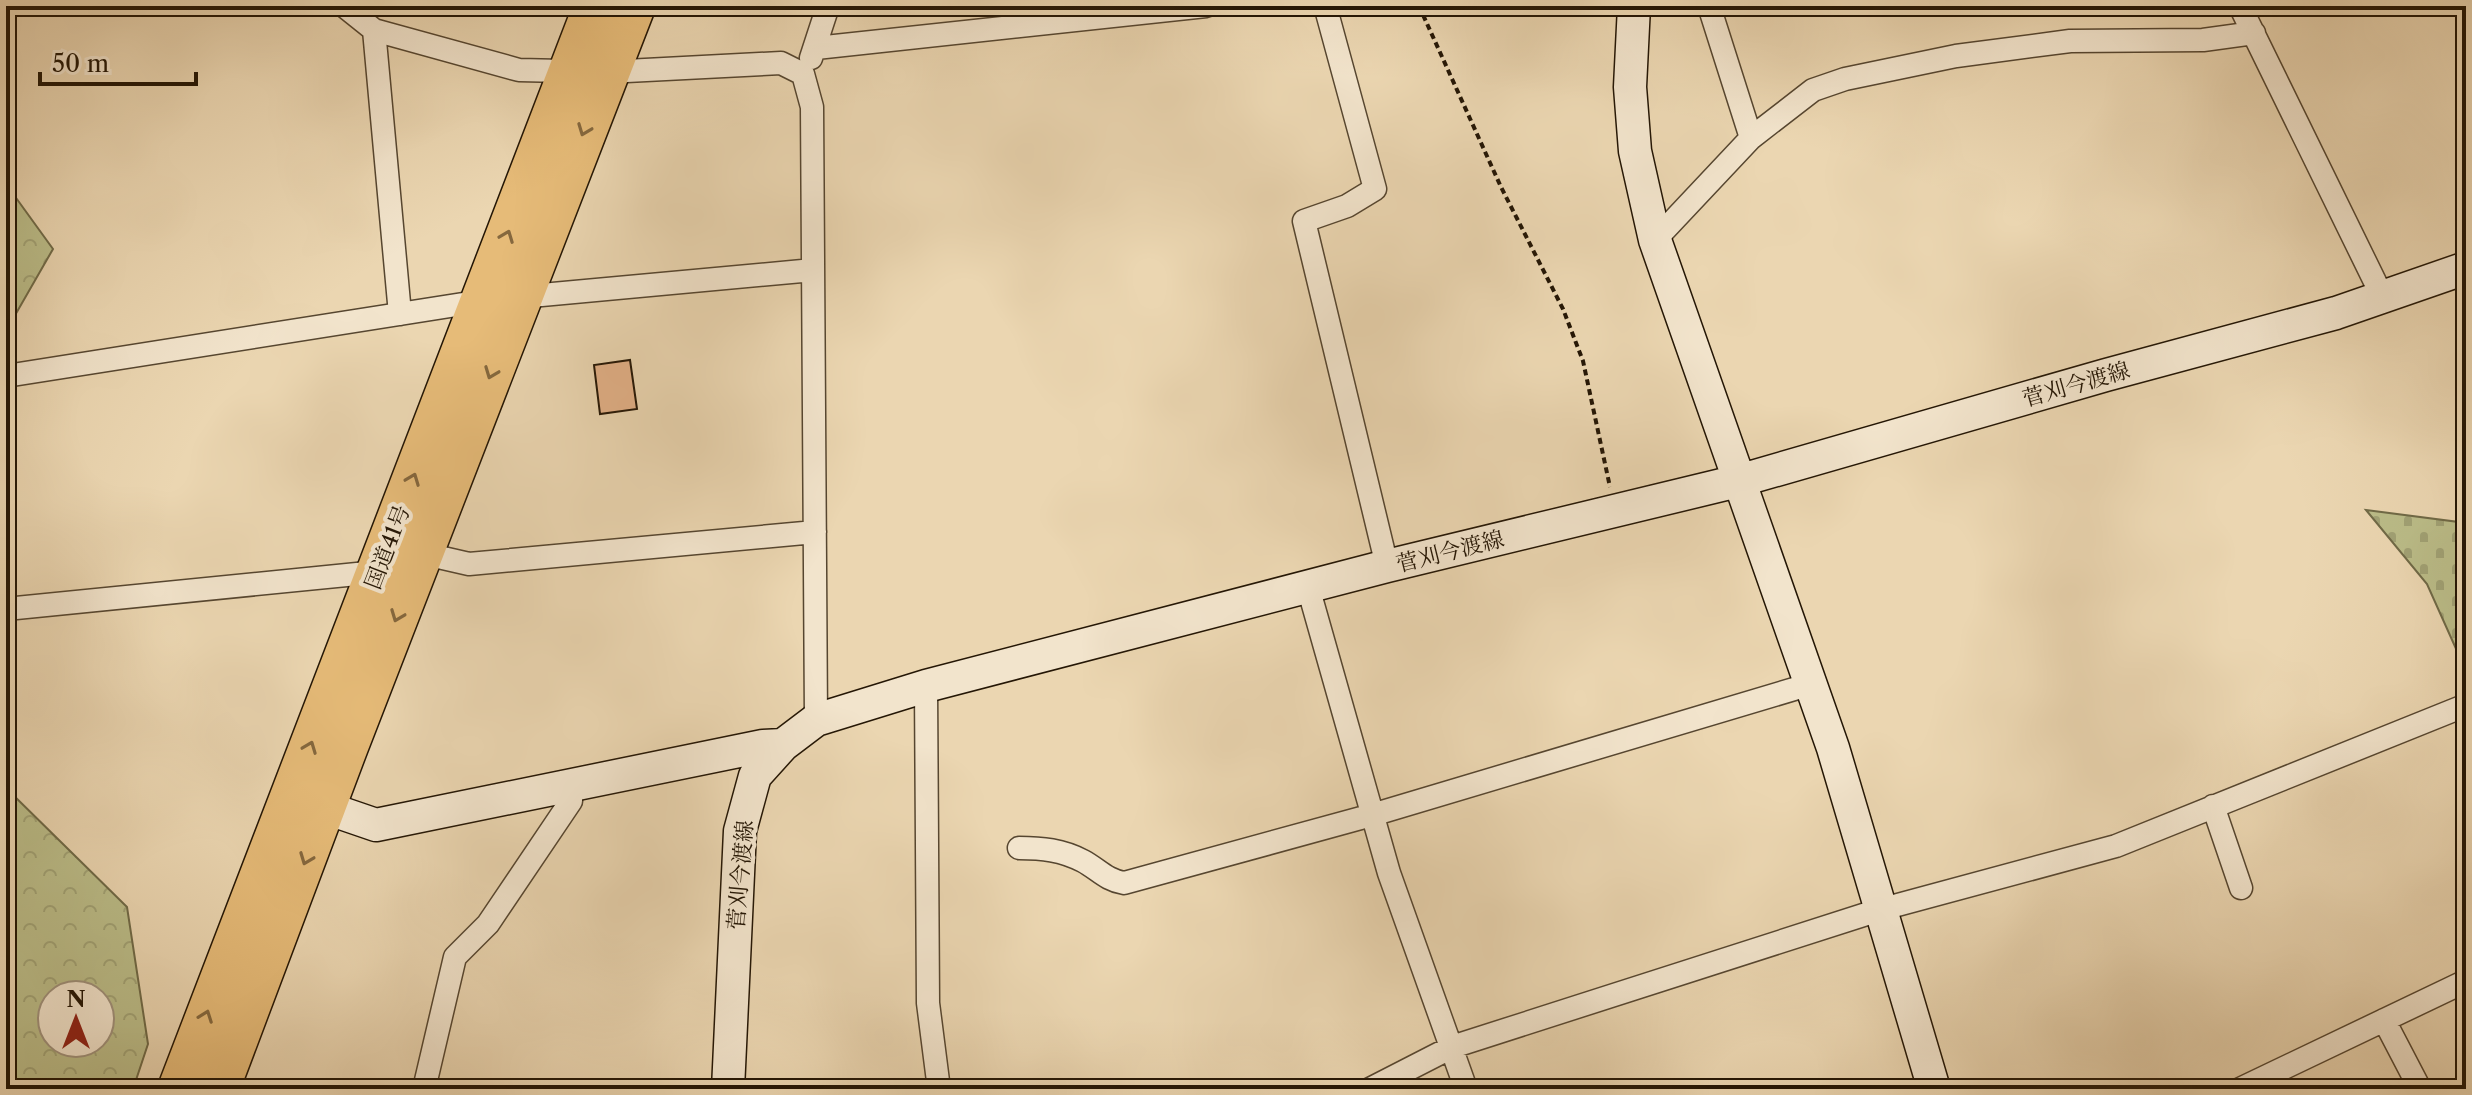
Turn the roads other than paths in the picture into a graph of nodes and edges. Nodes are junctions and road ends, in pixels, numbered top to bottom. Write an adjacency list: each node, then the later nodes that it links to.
1 (344, 6): 10 (street)
2 (595, 6): 13 (highway, 国道41号)
3 (634, 6): 13 (highway, 国道41号)
4 (828, 6): 12 (street)
5 (1206, 6): 12 (street)
6 (1634, 6): 16 (main road)
7 (1709, 6): 15 (street)
8 (2240, 6): 11 (street)
9 (1326, 7): 26 (street)
10 (374, 30): 13 (street); 21 (street)
11 (2254, 33): 15 (street); 19 (street)
12 (816, 48): 14 (street)
13 (588, 71): 14 (street); 20 (highway, 国道41号)
14 (803, 74): 18 (street)
15 (1751, 138): 16 (street)
16 (1655, 240): 23 (main road)
17 (2466, 268): 19 (main road, 菅刈今渡線)
18 (813, 270): 20 (street); 24 (street)
19 (2383, 298): 23 (main road, 菅刈今渡線)
20 (501, 299): 21 (street); 25 (highway, 国道41号, one-way to 25); 27 (highway, 国道41号, one-way to 20)
21 (400, 314): 22 (street)
22 (6, 376)
23 (1738, 481): 26 (main road, 菅刈今渡線); 30 (main road)
24 (815, 532): 25 (street); 33 (street)
25 (421, 553): 36 (highway, 国道41号, one-way to 36)
26 (1387, 566): 28 (main road, 菅刈今渡線)
27 (377, 572): 29 (street); 36 (highway, 国道41号, one-way to 27)
28 (1308, 587): 31 (main road, 菅刈今渡線); 38 (street)
29 (6, 609)
30 (1811, 684): 38 (street); 41 (main road)
31 (926, 686): 33 (main road, 菅刈今渡線); 49 (street)
32 (2459, 708): 37 (street)
33 (816, 720): 34 (main road, 菅刈今渡線)
34 (783, 745): 35 (main road); 48 (main road, 菅刈今渡線)
35 (571, 785): 36 (main road); 47 (street)
36 (308, 802): 45 (highway, 国道41号, one-way to 36); 46 (highway, 国道41号, one-way to 46)
37 (2213, 806): 40 (street); 41 (street)
38 (1372, 815): 39 (street); 44 (street)
39 (1019, 848)
40 (2241, 888)
41 (1879, 910): 44 (street); 52 (main road)
42 (2466, 981): 43 (street)
43 (2384, 1020): 53 (street); 54 (street)
44 (1452, 1047): 50 (street); 51 (street)
45 (179, 1089)
46 (218, 1089)
47 (424, 1089)
48 (728, 1089)
49 (939, 1089)
50 (1370, 1089)
51 (1466, 1089)
52 (1934, 1089)
53 (2240, 1089)
54 (2420, 1089)

